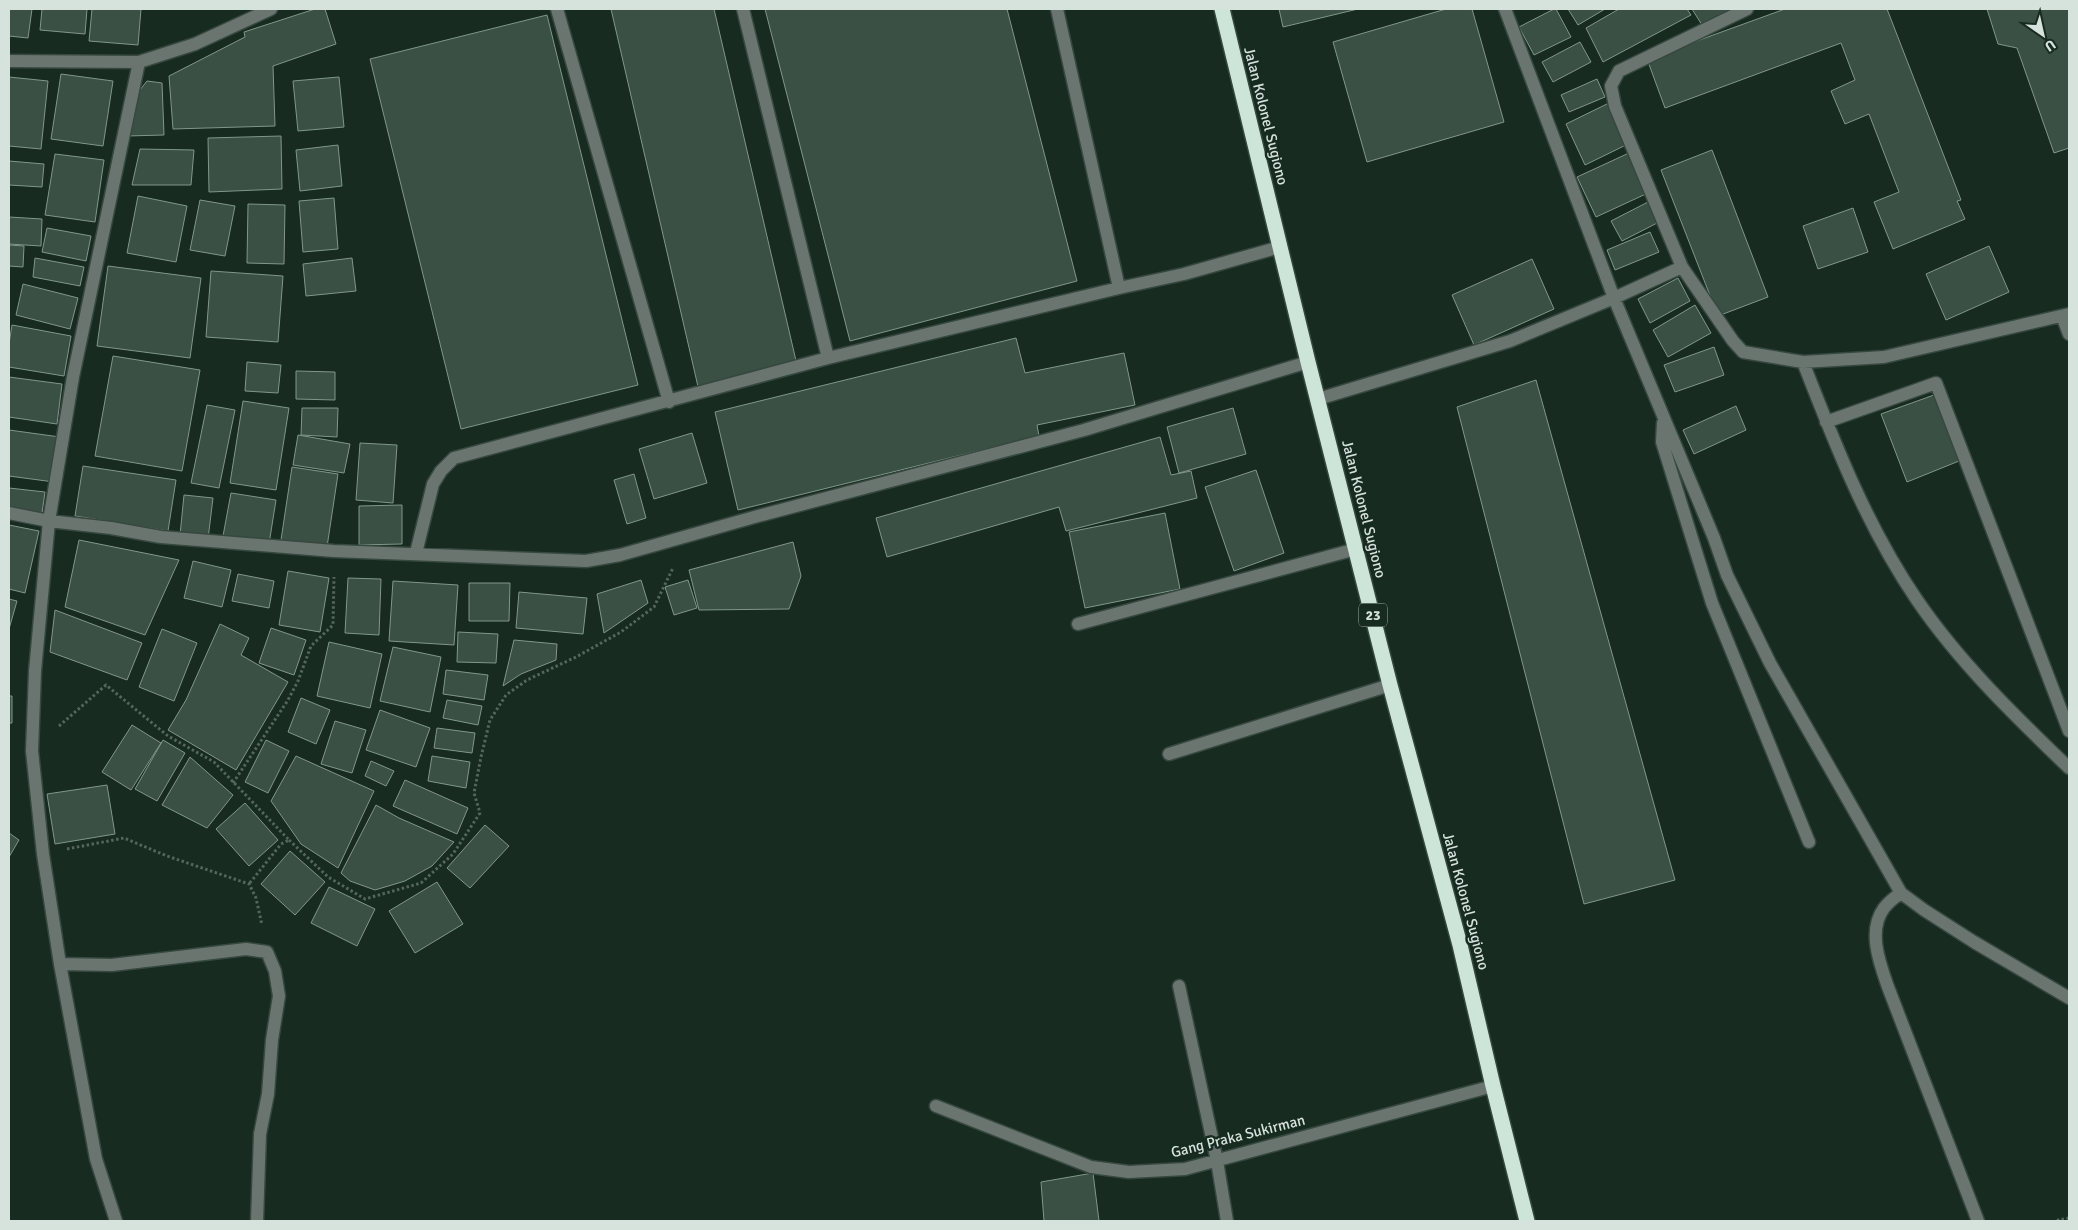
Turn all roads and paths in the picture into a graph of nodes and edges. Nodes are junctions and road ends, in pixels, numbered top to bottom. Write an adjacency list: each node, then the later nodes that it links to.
1 (270, 9): 10 (street)
2 (557, 9): 21 (street)
3 (743, 9): 17 (street)
4 (1057, 9): 13 (street)
5 (1222, 9): 11 (highway, Jalan Kolonel Sugiono / 23)
6 (1519, 9): 8 (street)
7 (1746, 9): 12 (street)
8 (1506, 12): 14 (street)
9 (9, 61): 10 (street)
10 (138, 62): 25 (street)
11 (1280, 247): 13 (street); 18 (highway, Jalan Kolonel Sugiono / 23)
12 (1682, 267): 14 (street); 19 (street)
13 (1119, 288): 17 (street)
14 (1614, 298): 20 (street); 22 (street)
15 (2066, 315): 16 (street); 19 (street)
16 (2069, 334)
17 (828, 358): 21 (street)
18 (1308, 362): 20 (highway, Jalan Kolonel Sugiono / 23); 26 (street)
19 (1803, 362): 23 (street)
20 (1318, 400): 27 (highway, Jalan Kolonel Sugiono / 23)
21 (668, 402): 29 (street)
22 (1662, 418): 38 (street); 41 (street)
23 (1826, 422): 32 (street); 35 (street)
24 (9, 513): 25 (street)
25 (49, 521): 28 (street); 33 (street)
26 (688, 536): 29 (street); 37 (path)
27 (1356, 549): 30 (street); 31 (highway, Jalan Kolonel Sugiono / 23)
28 (334, 551): 29 (street); 36 (path)
29 (416, 553)
30 (1078, 624)
31 (1390, 685): 34 (street); 46 (highway, Jalan Kolonel Sugiono / 23)
32 (2069, 732)
33 (32, 751): 36 (path); 39 (street)
34 (1169, 754)
35 (2069, 768)
36 (233, 783): 37 (path)
37 (289, 840): 40 (path)
38 (1809, 842)
39 (43, 854): 40 (path); 43 (street)
40 (249, 884): 42 (path)
41 (1901, 892): 45 (street); 54 (street)
42 (268, 952): 43 (street); 51 (street)
43 (60, 964): 50 (street)
44 (1179, 986): 48 (street)
45 (2069, 998)
46 (1493, 1086): 48 (street, Gang Praka Sukirman); 53 (highway, Jalan Kolonel Sugiono / 23)
47 (936, 1106): 48 (street, Gang Praka Sukirman)
48 (1217, 1161): 52 (street)
49 (2069, 1218): 55 (path)
50 (116, 1221)
51 (257, 1221)
52 (1227, 1221)
53 (1527, 1221)
54 (1978, 1221)
55 (2059, 1221)

